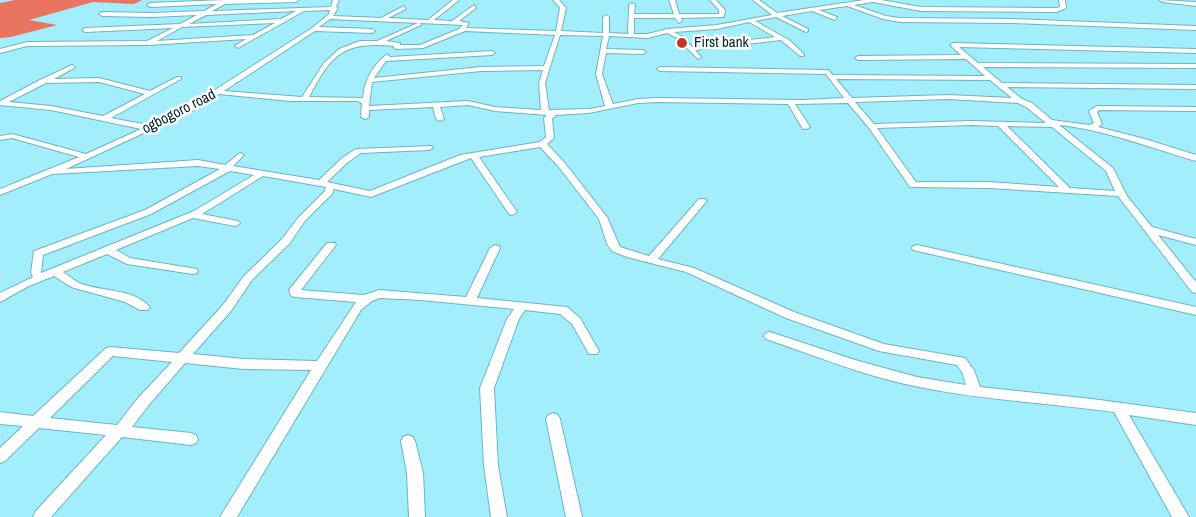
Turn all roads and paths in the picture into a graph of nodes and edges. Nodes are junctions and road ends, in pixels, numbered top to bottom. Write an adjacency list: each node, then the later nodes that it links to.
1 (230, 0): 13 (street)
2 (296, 0): 13 (street)
3 (456, 0): 35 (street)
4 (556, 0): 46 (street)
5 (672, 0): 28 (street)
6 (713, 0): 28 (street)
7 (756, 0): 26 (street)
8 (841, 0): 15 (street)
9 (970, 0): 23 (street)
10 (1062, 0): 23 (street)
11 (1162, 0): 16 (street)
12 (800, 2): 22 (street)
13 (223, 3): 17 (street); 24 (street)
14 (335, 4): 21 (street); 29 (street, ogbogoro road)
15 (847, 4): 22 (street); 23 (street); 38 (street)
16 (1196, 4)
17 (150, 5)
18 (632, 5): 27 (street)
19 (404, 8): 32 (street)
20 (474, 8): 36 (street)
21 (305, 9): 24 (street); 33 (street)
22 (811, 9): 26 (street); 31 (street)
23 (967, 10)
24 (204, 13): 25 (street); 37 (street)
25 (102, 14)
26 (776, 15): 34 (street); 43 (street)
27 (632, 16): 28 (street); 48 (street)
28 (678, 16): 42 (street)
29 (330, 17): 32 (street); 39 (street, ogbogoro road)
30 (606, 17): 47 (street)
31 (836, 18)
32 (382, 20): 35 (street)
33 (282, 21): 37 (street); 49 (street)
34 (750, 21): 42 (street); 50 (street)
35 (426, 22): 36 (street); 52 (street)
36 (453, 23): 41 (street)
37 (178, 27): 40 (street); 51 (street)
38 (1196, 28)
39 (314, 29): 44 (street); 78 (street, ogbogoro road)
40 (85, 30)
41 (463, 30): 46 (street); 54 (street)
42 (682, 30): 45 (street)
43 (806, 30)
44 (372, 31)
45 (668, 31): 48 (street); 55 (street)
46 (558, 33): 47 (street); 69 (street)
47 (606, 35): 48 (street); 57 (street)
48 (631, 36)
49 (254, 37): 51 (street); 53 (street)
50 (782, 38): 55 (street); 61 (street)
51 (148, 42): 56 (street)
52 (378, 43): 54 (street); 80 (street)
53 (238, 46)
54 (396, 47): 65 (street)
55 (691, 49): 62 (street)
56 (0, 51)
57 (603, 51): 59 (street); 87 (street)
58 (1196, 51): 64 (street)
59 (643, 52)
60 (492, 53): 65 (street)
61 (802, 55)
62 (698, 57)
63 (858, 57): 64 (street)
64 (966, 57): 66 (street)
65 (383, 59): 74 (street)
66 (978, 65): 67 (street); 73 (street)
67 (1196, 66)
68 (72, 67): 75 (street)
69 (546, 68): 74 (street); 89 (street)
70 (660, 69): 71 (street)
71 (832, 77): 73 (street); 81 (street)
72 (179, 78): 79 (street)
73 (993, 78): 76 (street)
74 (370, 80): 85 (street)
75 (42, 81): 79 (street); 84 (street)
76 (1003, 85): 77 (street); 82 (street)
77 (1196, 87)
78 (218, 92): 80 (street); 98 (street, ogbogoro road)
79 (152, 93): 91 (street)
80 (304, 99): 85 (street)
81 (851, 101): 82 (street); 83 (street); 95 (street)
82 (1019, 101): 93 (street)
83 (790, 102): 87 (street); 97 (street)
84 (0, 103): 91 (street)
85 (366, 105): 86 (street); 90 (street)
86 (436, 105): 89 (street); 92 (street)
87 (608, 108): 89 (street)
88 (1196, 109): 96 (street)
89 (550, 113): 100 (street)
90 (365, 117)
91 (105, 118): 98 (street)
92 (440, 119)
93 (1052, 124): 94 (street); 96 (street); 112 (street)
94 (1001, 125): 95 (street); 110 (street)
95 (872, 126): 110 (street)
96 (1092, 126): 105 (street)
97 (806, 127)
98 (149, 128): 104 (street, ogbogoro road)
99 (0, 138): 104 (street)
100 (542, 144): 103 (street); 123 (street)
101 (429, 148): 109 (street)
102 (240, 155): 106 (street)
103 (473, 155): 109 (street); 114 (street)
104 (87, 157): 107 (street, ogbogoro road)
105 (1196, 158)
106 (227, 168): 107 (street); 108 (street); 126 (street)
107 (53, 171): 111 (street, ogbogoro road)
108 (260, 175): 109 (street); 115 (street)
109 (326, 184): 136 (street)
110 (1067, 190): 112 (street)
111 (0, 192)
112 (1122, 194): 117 (street)
113 (702, 201): 123 (street)
114 (512, 212)
115 (192, 215): 116 (street); 122 (street)
116 (236, 223)
117 (1149, 229): 118 (street); 127 (street)
118 (1196, 242)
119 (331, 245): 129 (street)
120 (917, 248): 133 (street)
121 (495, 249): 130 (street)
122 (109, 251): 124 (street); 125 (street)
123 (651, 260): 138 (street)
124 (193, 270)
125 (56, 272): 126 (street); 132 (street)
126 (40, 278): 128 (street)
127 (1196, 289)
128 (0, 298)
129 (366, 299): 130 (street); 137 (street)
130 (470, 300): 131 (street)
131 (522, 305): 135 (street); 151 (street)
132 (144, 307)
133 (1196, 311)
134 (770, 336): 138 (street)
135 (593, 351)
136 (184, 358): 137 (street); 143 (street); 144 (street)
137 (321, 366): 149 (street)
138 (975, 392): 139 (street)
139 (1119, 409): 142 (street); 153 (street)
140 (0, 418): 143 (street)
141 (553, 419): 152 (street)
142 (1196, 419)
143 (35, 422): 144 (street); 147 (street)
144 (120, 431): 145 (street); 148 (street)
145 (191, 439)
146 (408, 441): 150 (street)
147 (0, 457)
148 (41, 517)
149 (228, 517)
150 (417, 517)
151 (499, 517)
152 (574, 517)
153 (1181, 517)

